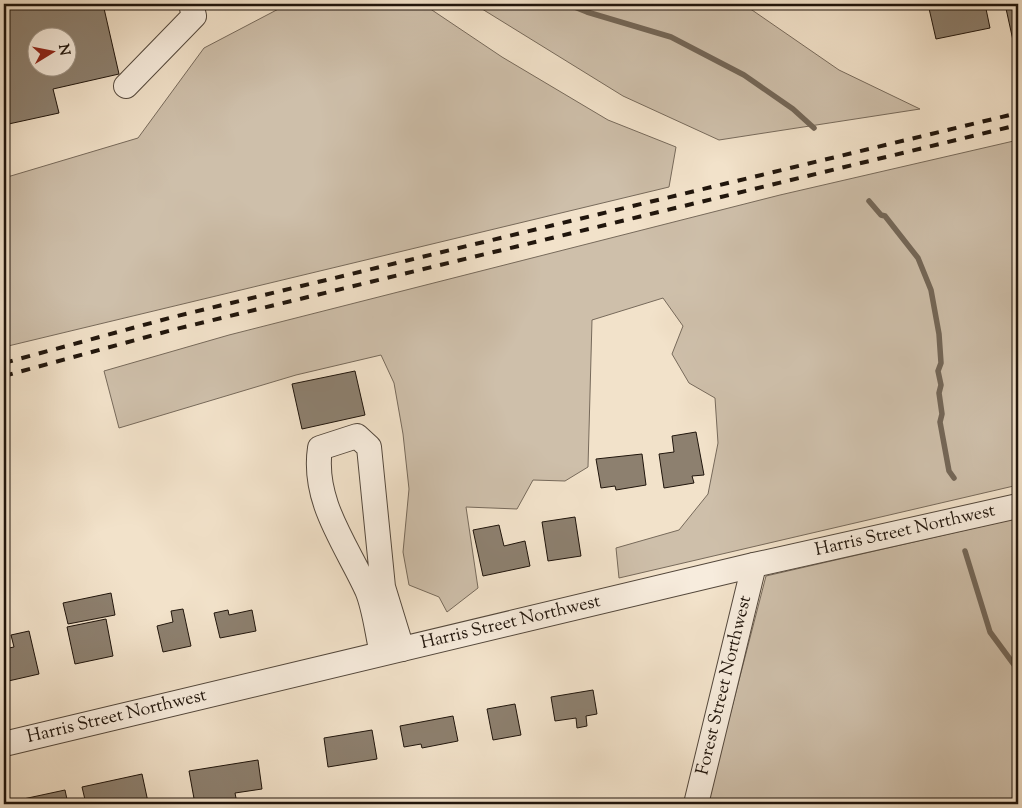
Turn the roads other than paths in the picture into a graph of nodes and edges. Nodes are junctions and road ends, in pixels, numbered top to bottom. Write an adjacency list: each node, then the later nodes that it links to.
1 (191, 4): 2 (street)
2 (126, 86)
3 (1018, 506): 4 (street, Harris Street Northwest)
4 (754, 566): 6 (street, Harris Street Northwest); 8 (street, Forest Street Northwest)
5 (375, 589): 5 (street); 6 (street)
6 (392, 651): 7 (street, Harris Street Northwest)
7 (4, 744)
8 (696, 804)

